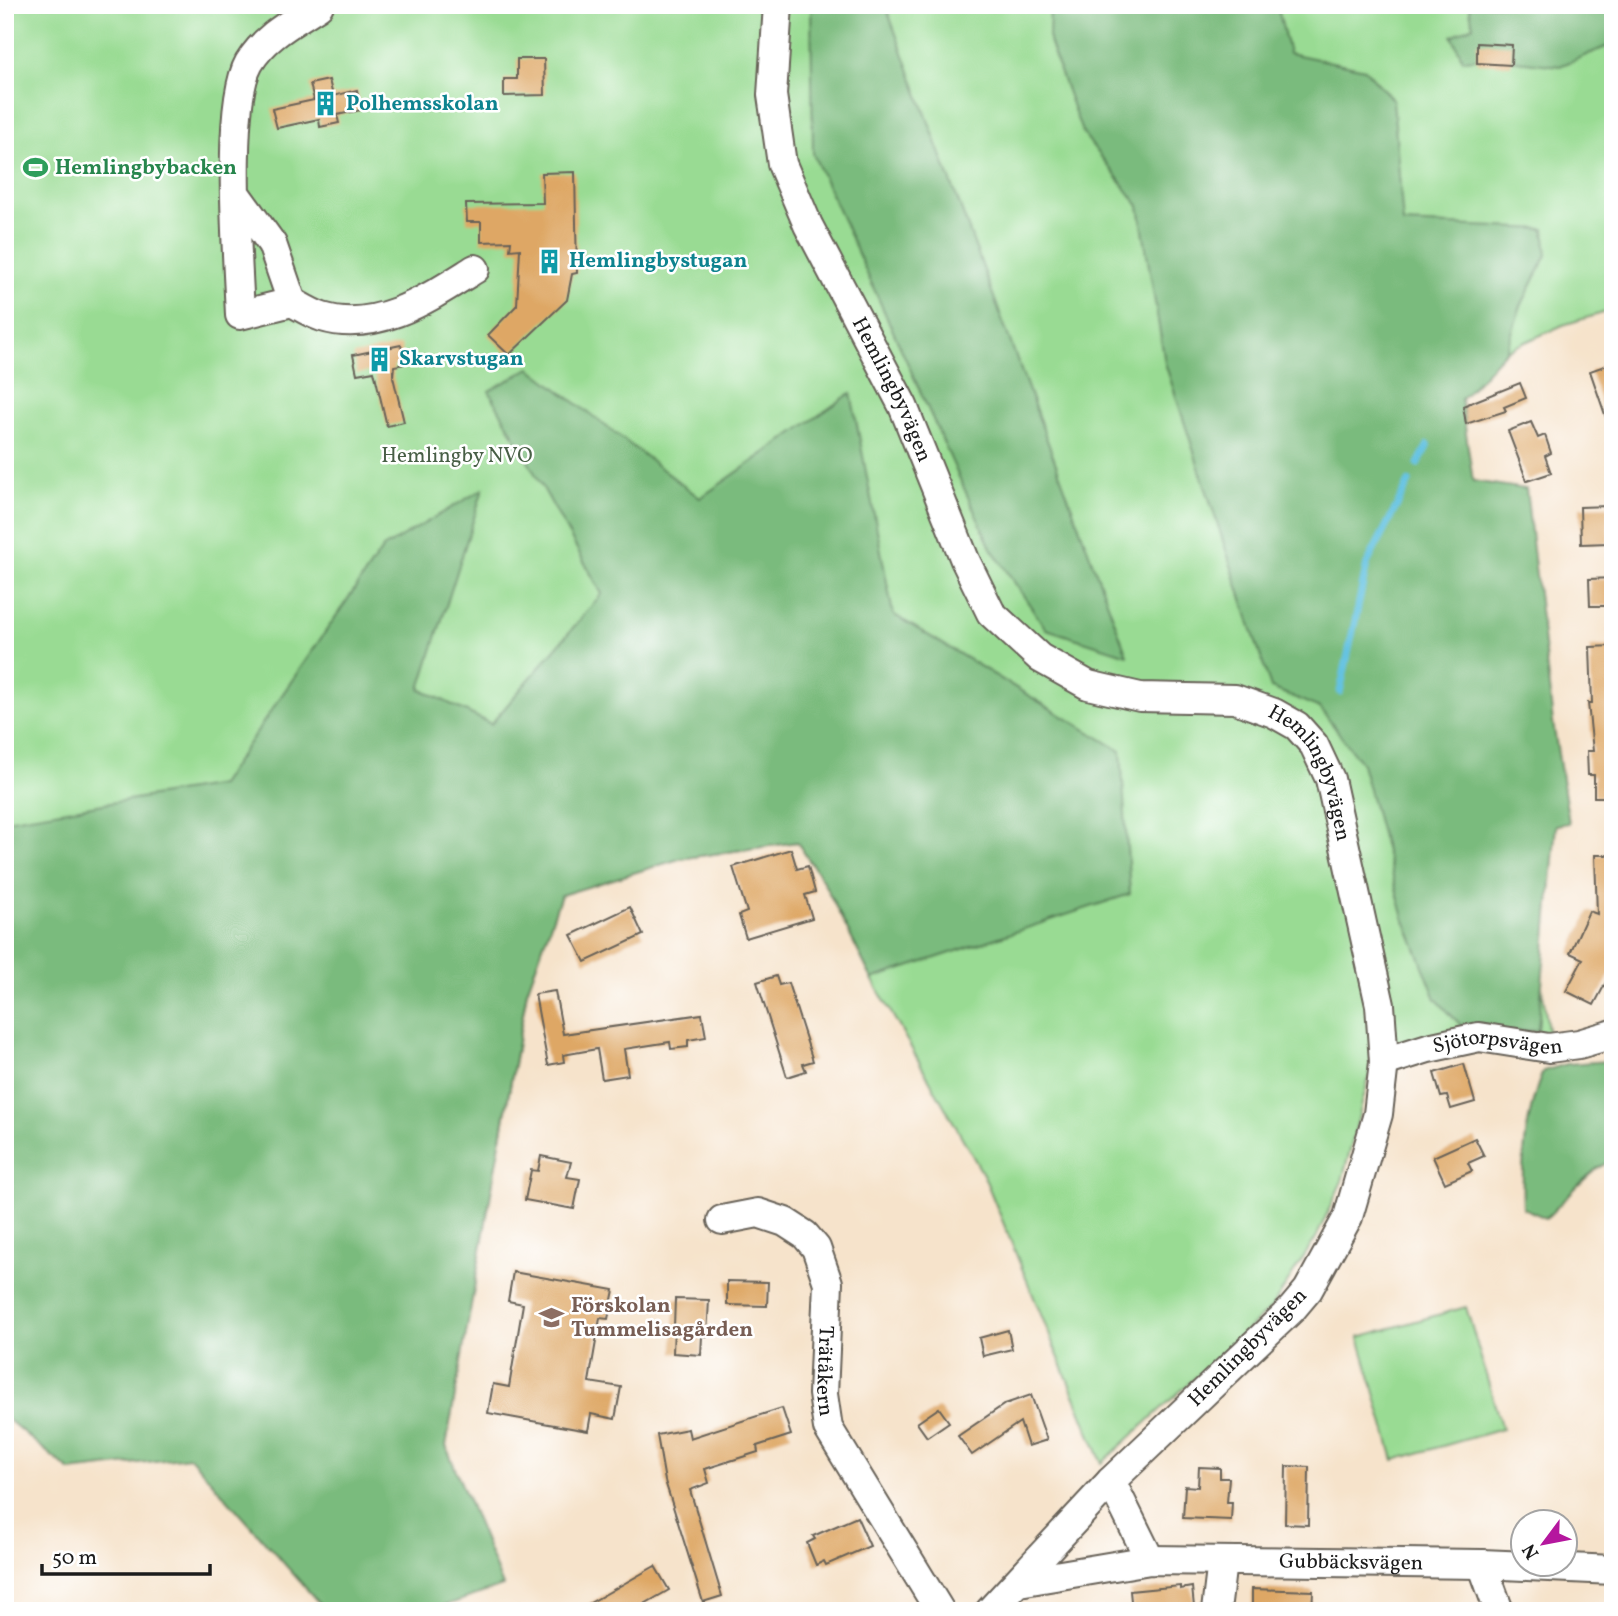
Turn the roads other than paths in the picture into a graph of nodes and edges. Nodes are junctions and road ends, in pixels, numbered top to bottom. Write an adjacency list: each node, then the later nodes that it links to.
1 (318, 5): 3 (street)
2 (778, 5): 7 (street, Hemlingbyvägen)
3 (235, 193): 5 (street); 5 (street)
4 (475, 270): 5 (street)
5 (292, 302)
6 (1613, 1034): 7 (street, Sjötorpsvägen)
7 (1384, 1062): 9 (street, Hemlingbyvägen)
8 (722, 1220): 15 (street, Trätåkern)
9 (1111, 1481): 10 (street); 14 (street, Hemlingbyvägen)
10 (1150, 1560): 11 (street, Gubbäcksvägen); 14 (street, Gubbäcksvägen)
11 (1223, 1561): 12 (street, Gubbäcksvägen); 17 (street)
12 (1482, 1564): 13 (street, Gubbäcksvägen); 18 (street)
13 (1613, 1570)
14 (1019, 1582): 16 (street, Hemlingbyvägen)
15 (940, 1611)
16 (990, 1611)
17 (1216, 1611)
18 (1499, 1611)

